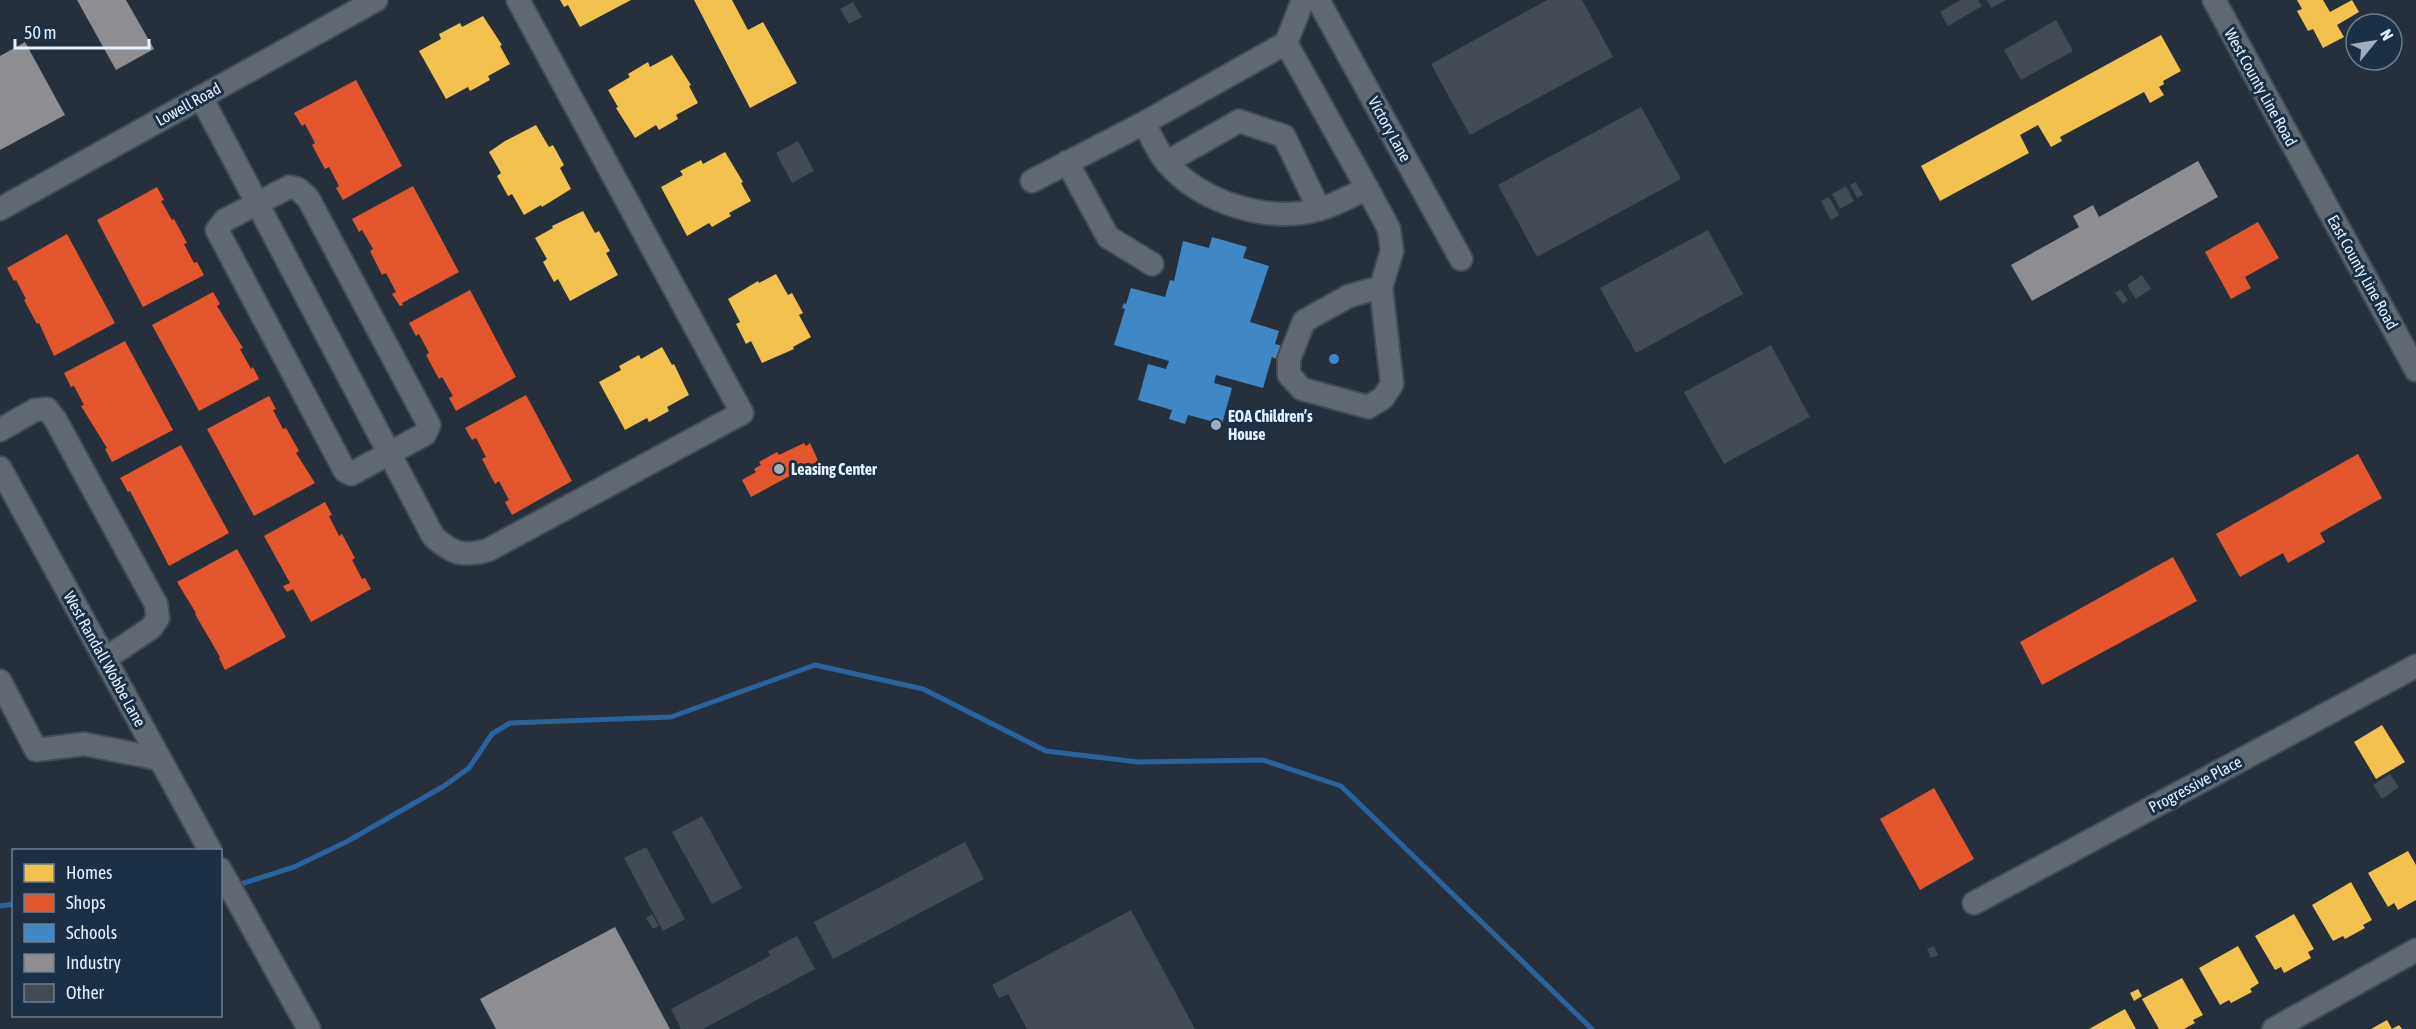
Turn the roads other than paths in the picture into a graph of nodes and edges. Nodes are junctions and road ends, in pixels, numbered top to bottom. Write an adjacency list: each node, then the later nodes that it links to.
1 (376, 0): 7 (street, Lowell Road)
2 (518, 0): 22 (street)
3 (1303, 0): 6 (street)
4 (1318, 0): 17 (street, Victory Lane)
5 (2214, 0): 11 (street, West County Line Road)
6 (1286, 43): 8 (street); 13 (street)
7 (201, 97): 14 (street); 15 (street, Lowell Road)
8 (1143, 123): 9 (street); 10 (street)
9 (1067, 162): 12 (street); 18 (street)
10 (1167, 162): 16 (street); 16 (street)
11 (2309, 174): 20 (street, East County Line Road)
12 (1032, 181)
13 (1367, 188): 16 (street); 19 (street)
14 (257, 204): 22 (street); 22 (street); 22 (street)
15 (0, 209)
16 (1319, 209)
17 (1461, 259)
18 (1152, 264)
19 (1381, 286): 19 (street)
20 (2416, 370)
21 (0, 430): 24 (street)
22 (389, 453)
23 (3, 480): 24 (street, West Randall Wobbe Lane)
24 (105, 659): 27 (street, West Randall Wobbe Lane)
25 (2416, 666): 30 (street, Progressive Place)
26 (0, 681): 27 (street)
27 (160, 759): 28 (street, West Randall Wobbe Lane)
28 (209, 849)
29 (222, 873): 32 (street)
30 (1974, 903)
31 (2416, 950): 33 (street)
32 (309, 1029)
33 (2274, 1029)

